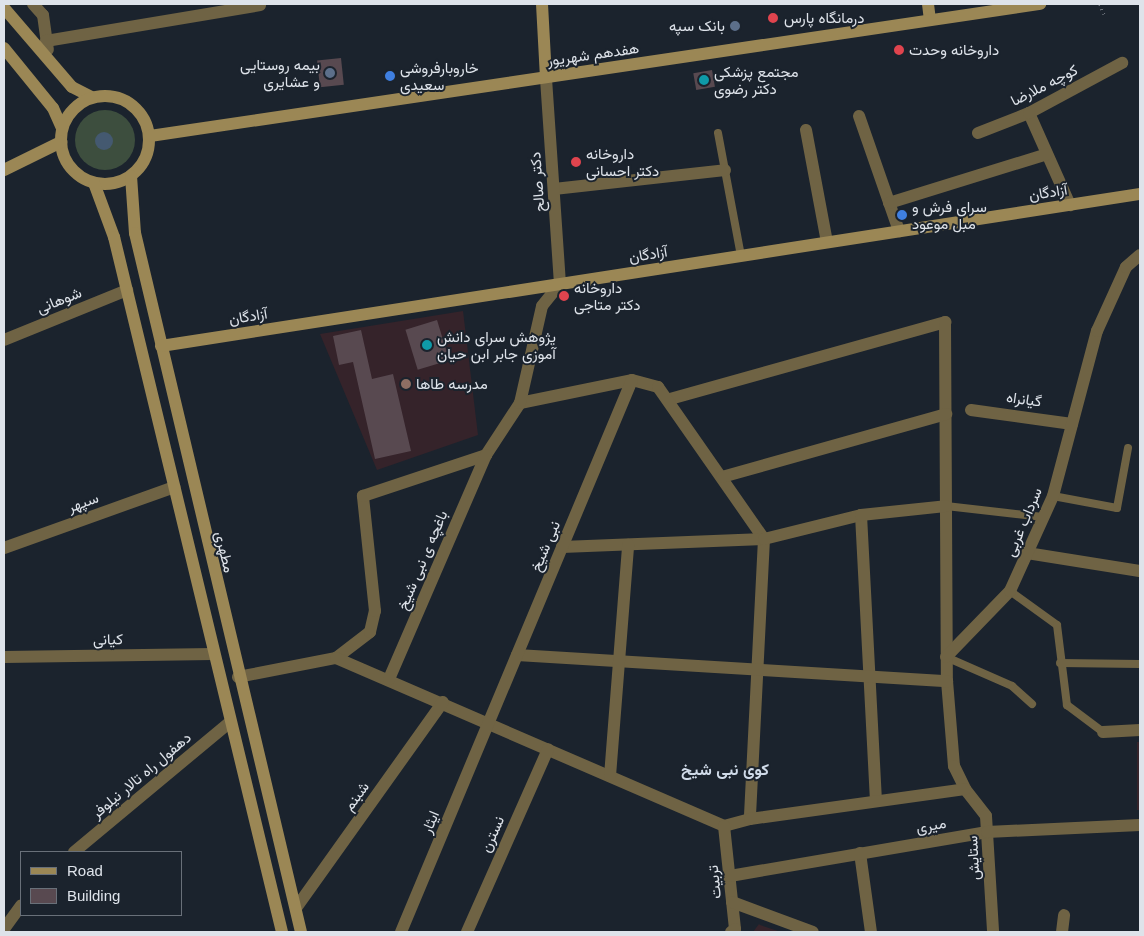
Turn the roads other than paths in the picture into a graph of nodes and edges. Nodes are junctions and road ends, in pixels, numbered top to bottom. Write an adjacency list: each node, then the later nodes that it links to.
1 (33, 4): 8 (street)
2 (542, 4): 12 (main road)
3 (928, 4): 7 (main road)
4 (1040, 4): 7 (main road, هفدهم شهریور)
5 (260, 5): 8 (street)
6 (4, 8): 10 (main road)
7 (930, 20): 12 (main road, هفدهم شهریور)
8 (46, 41): 10 (street)
9 (4, 48): 16 (main road)
10 (50, 63): 13 (main road)
11 (1122, 63): 14 (street, کوچه ملارضا)
12 (546, 77): 20 (main road, هفدهم شهریور); 27 (street, دکتر صالح)
13 (92, 97): 16 (main road); 20 (main road)
14 (1029, 113): 19 (street, کوچه ملارضا); 22 (street)
15 (859, 116): 29 (street)
16 (62, 128): 21 (main road)
17 (806, 130): 32 (street)
18 (718, 132): 24 (lane)
19 (978, 133)
20 (150, 136): 25 (main road)
21 (61, 142): 23 (main road); 26 (main road)
22 (1047, 154): 29 (street); 30 (street)
23 (4, 170)
24 (725, 170): 27 (street); 34 (lane)
25 (131, 176): 26 (main road); 38 (main road, مطهری)
26 (94, 183): 36 (main road)
27 (554, 189): 35 (street, دکتر صالح)
28 (1140, 194): 30 (main road, آزادگان)
29 (889, 203): 31 (street)
30 (1070, 205): 31 (main road, آزادگان)
31 (899, 231): 32 (main road, آزادگان)
32 (827, 242): 34 (main road, آزادگان)
33 (1140, 255): 44 (street, سرداب غربی)
34 (741, 256): 35 (main road, آزادگان)
35 (560, 284): 38 (main road, آزادگان); 41 (street)
36 (127, 290): 37 (street, شوهانی); 48 (main road)
37 (4, 340)
38 (161, 346): 69 (main road, مطهری)
39 (632, 380): 40 (street); 41 (street); 55 (street, نبی شیخ)
40 (670, 398): 43 (street); 47 (street)
41 (520, 403): 46 (street, باغچه ی نبی شیخ)
42 (970, 410): 44 (street, گیانراه)
43 (946, 414): 47 (street); 50 (street)
44 (1072, 424): 49 (street, سرداب غربی)
45 (1128, 448): 49 (lane)
46 (486, 455): 64 (street); 71 (street, باغچه ی نبی شیخ)
47 (722, 477): 53 (street)
48 (174, 487): 56 (street, سپهر); 60 (main road)
49 (1053, 496): 52 (street, سرداب غربی)
50 (946, 506): 51 (street); 52 (lane); 63 (street)
51 (861, 515): 53 (street); 70 (street)
52 (1043, 518): 57 (street, سرداب غربی)
53 (764, 540): 54 (street); 68 (street)
54 (628, 545): 55 (street); 65 (street)
55 (562, 547): 61 (street, نبی شیخ)
56 (4, 548)
57 (1027, 553): 58 (street); 59 (street, سرداب غربی)
58 (1140, 571)
59 (1010, 591): 63 (street, سرداب غربی); 66 (lane)
60 (213, 654): 62 (street, کیانی); 75 (main road)
61 (517, 655): 65 (street); 76 (street, نبی شیخ)
62 (4, 657)
63 (946, 657): 72 (street); 74 (lane)
64 (336, 658): 69 (street); 71 (street)
65 (619, 662): 68 (street); 80 (street)
66 (1060, 663): 67 (lane); 78 (lane)
67 (1140, 664)
68 (756, 670): 70 (street); 83 (street)
69 (238, 677): 92 (main road, مطهری)
70 (871, 677): 72 (street); 82 (street)
71 (389, 678): 73 (street)
72 (947, 681): 81 (street)
73 (443, 702): 76 (street); 92 (street, شبنم)
74 (1032, 704)
75 (230, 722): 87 (street, دهفول راه تالار نیلوفر); 95 (main road)
76 (488, 725): 79 (street); 97 (street, ایثار)
77 (1140, 730): 78 (street)
78 (1103, 732)
79 (548, 749): 80 (street); 98 (street, نسترن)
80 (610, 776): 85 (street)
81 (965, 789): 82 (street); 86 (street, ستایش)
82 (876, 801): 83 (street)
83 (750, 818): 85 (street)
84 (1140, 825): 86 (street, میری)
85 (724, 826): 89 (street, تربیت)
86 (987, 832): 88 (street, میری); 102 (street, ستایش)
87 (75, 851)
88 (860, 853): 89 (street, میری); 101 (street)
89 (730, 876): 90 (street, تربیت)
90 (732, 902): 99 (street, تربیت); 100 (street)
91 (20, 907): 94 (street)
92 (296, 908): 96 (main road, مطهری)
93 (1064, 914): 103 (street)
94 (4, 929)
95 (282, 932)
96 (301, 932)
97 (401, 932)
98 (467, 932)
99 (731, 932)
100 (813, 932)
101 (871, 932)
102 (993, 932)
103 (1062, 932)

